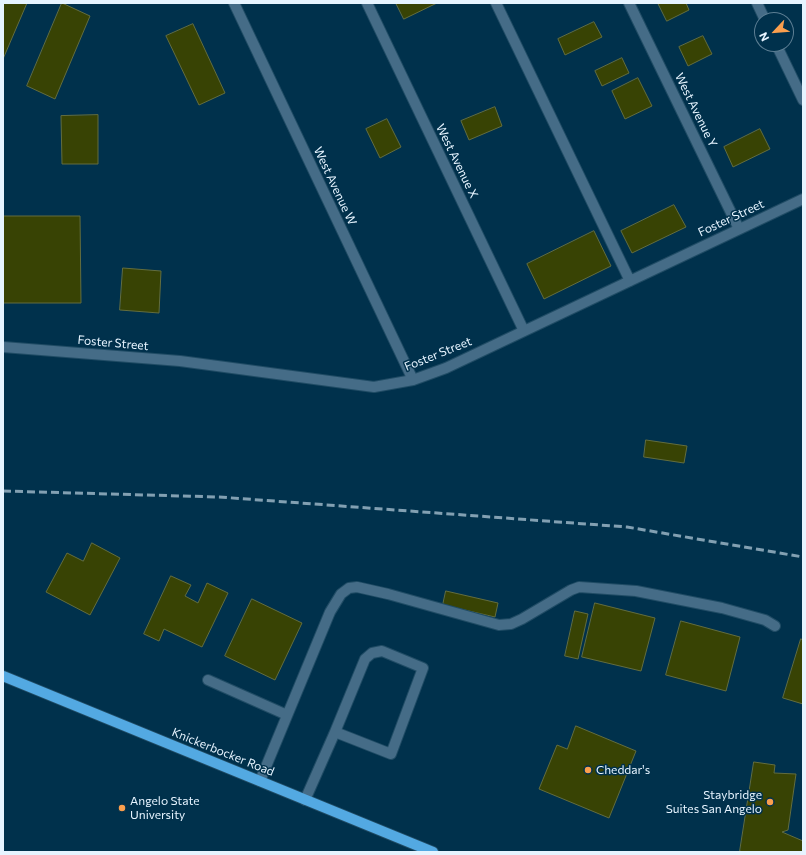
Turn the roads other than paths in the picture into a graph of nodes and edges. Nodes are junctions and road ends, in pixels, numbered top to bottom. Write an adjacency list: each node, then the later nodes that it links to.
1 (234, 3): 14 (street, West Avenue W)
2 (367, 3): 12 (street, West Avenue X)
3 (496, 3): 11 (street)
4 (629, 3): 10 (street, West Avenue Y)
5 (756, 3): 6 (street)
6 (761, 12)
7 (780, 52): 8 (street)
8 (803, 100)
9 (803, 198): 10 (street, Foster Street)
10 (739, 229): 11 (street, Foster Street)
11 (630, 281): 12 (street, Foster Street)
12 (524, 331): 14 (street, Foster Street)
13 (3, 347): 14 (street, Foster Street)
14 (413, 380)
15 (775, 626): 18 (street)
16 (3, 676): 20 (main road, Knickerbocker Road)
17 (208, 680): 18 (street)
18 (287, 715): 20 (street)
19 (335, 732): 19 (street); 21 (street)
20 (260, 781): 21 (main road, Knickerbocker Road)
21 (305, 800): 22 (main road, Knickerbocker Road)
22 (433, 852)

